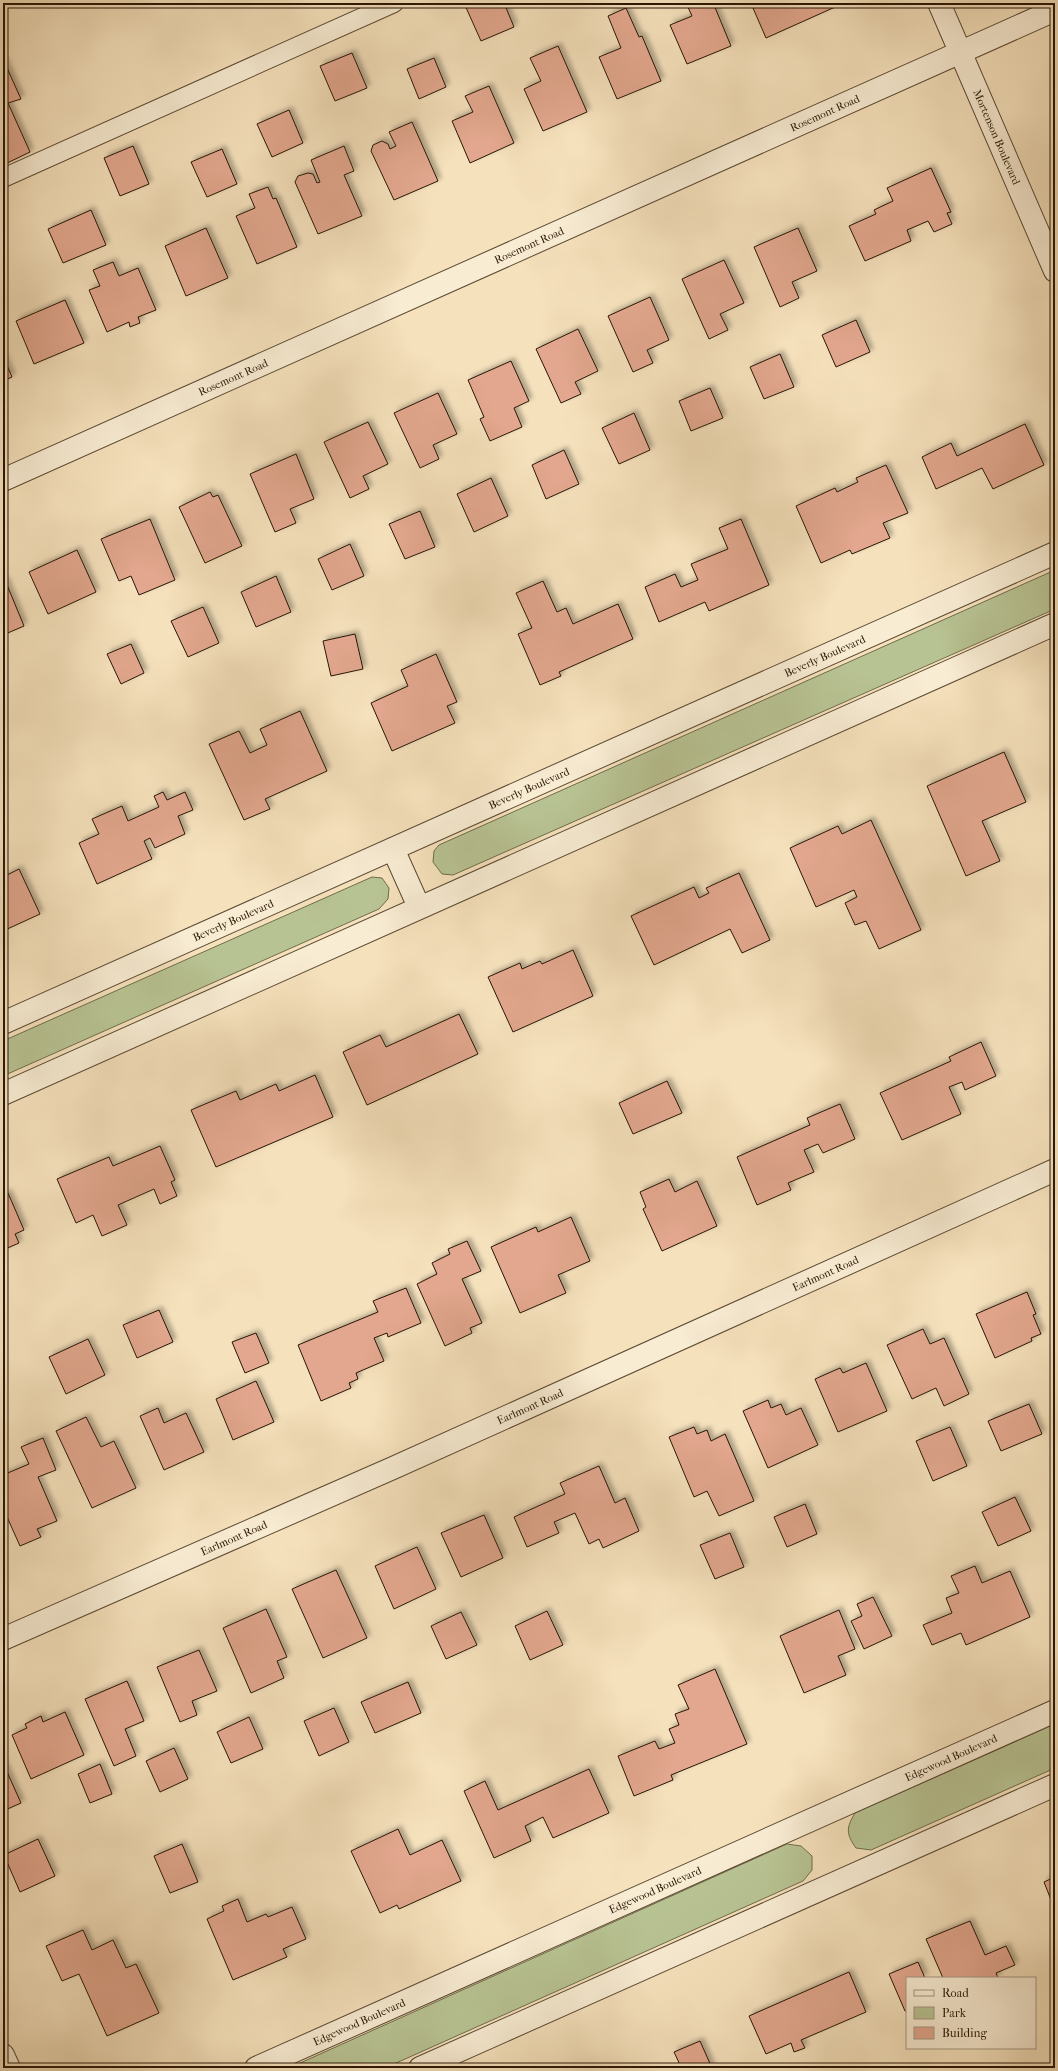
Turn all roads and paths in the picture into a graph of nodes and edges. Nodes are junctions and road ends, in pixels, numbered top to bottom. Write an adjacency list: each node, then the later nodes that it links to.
1 (394, 3): 5 (lane)
2 (939, 3): 4 (street, Mortenson Boulevard)
3 (1055, 10): 4 (street, Rosemont Road)
4 (959, 52): 6 (street, Mortenson Boulevard); 7 (street, Rosemont Road)
5 (3, 178)
6 (1055, 271)
7 (3, 480)
8 (1055, 553): 10 (street, Beverly Boulevard)
9 (1055, 624): 11 (street)
10 (393, 850): 11 (street); 12 (street, Beverly Boulevard)
11 (419, 907): 13 (street)
12 (3, 1023)
13 (3, 1094)
14 (1055, 1170): 15 (street, Earlmont Road)
15 (3, 1639)
16 (1055, 1711): 20 (street, Edgewood Boulevard)
17 (1055, 1785): 21 (street)
18 (3, 2054): 19 (street)
19 (9, 2068)
20 (256, 2068)
21 (420, 2068)

